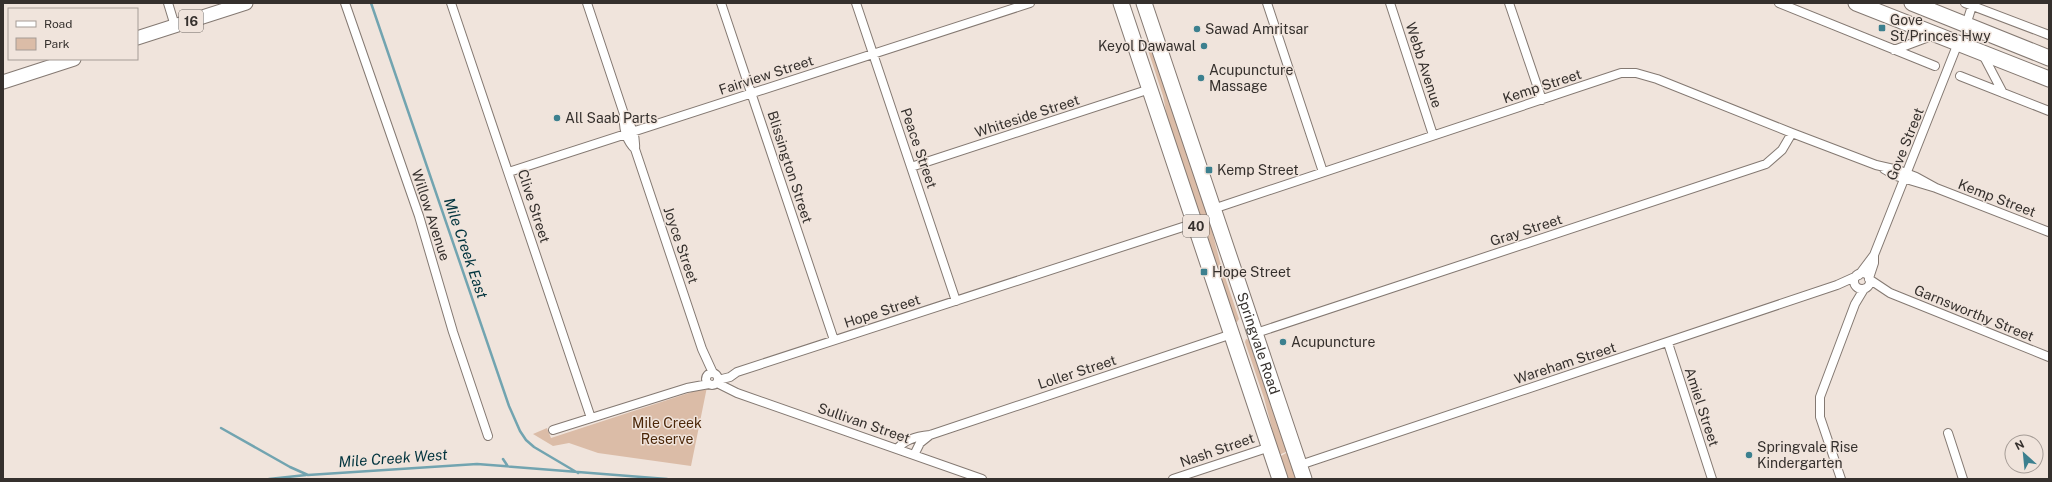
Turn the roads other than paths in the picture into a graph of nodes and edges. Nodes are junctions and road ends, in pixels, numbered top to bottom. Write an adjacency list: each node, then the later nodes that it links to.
1 (168, 3): 19 (street)
2 (246, 3): 19 (main road, 16)
3 (344, 3): 65 (street, Willow Avenue)
4 (451, 3): 42 (street, Clive Street)
5 (587, 3): 38 (street, Joyce Street)
6 (721, 3): 34 (street, Blissington Street)
7 (856, 3): 26 (street, Peace Street)
8 (1030, 3): 26 (street, Fairview Street)
9 (1121, 3): 33 (highway, Springvale Road / 40)
10 (1144, 3): 45 (highway, Springvale Road / 40)
11 (1267, 3): 43 (street)
12 (1390, 3): 40 (street, Webb Avenue)
13 (1509, 3): 36 (street)
14 (1778, 3): 24 (street)
15 (1856, 3): 20 (highway)
16 (1912, 3): 18 (highway)
17 (1968, 4): 18 (street); 21 (street)
18 (1966, 25): 23 (highway); 27 (highway)
19 (175, 26): 22 (main road, 16)
20 (1936, 34): 23 (highway); 24 (street)
21 (2049, 35)
22 (138, 38)
23 (1958, 43): 25 (highway); 44 (street, Gove Street)
24 (1894, 50): 29 (street)
25 (1982, 53): 31 (highway); 35 (street)
26 (873, 54): 34 (street, Fairview Street); 41 (street, Peace Street)
27 (2049, 58)
28 (71, 60): 32 (main road)
29 (1935, 66)
30 (1960, 76): 35 (street)
31 (2049, 79)
32 (3, 82)
33 (1150, 89): 41 (street, Whiteside Street); 46 (highway, Springvale Road / 40)
34 (751, 93): 38 (street, Fairview Street); 57 (street, Blissington Street)
35 (2003, 93): 37 (street)
36 (1542, 100): 39 (street, Kemp Street); 40 (street, Kemp Street)
37 (2049, 111)
38 (630, 133): 42 (street, Fairview Street); 60 (street, Joyce Street)
39 (1792, 133): 44 (street, Kemp Street); 55 (street, Gray Street)
40 (1433, 135): 43 (street, Kemp Street)
41 (911, 167): 54 (street, Peace Street)
42 (509, 172): 61 (street, Clive Street)
43 (1323, 172): 45 (street, Kemp Street)
44 (1906, 176): 47 (street, Kemp Street); 48 (street, Gove Street)
45 (1213, 209): 55 (highway, Springvale Road / 40)
46 (1195, 223): 54 (street, Hope Street); 56 (highway, Springvale Road / 40)
47 (2049, 232)
48 (1874, 255): 49 (street, Gove Street); 50 (street, Gove Street)
49 (1858, 275): 50 (street); 51 (street, Wareham Street); 52 (street)
50 (1869, 278): 52 (street); 53 (street, Garnsworthy Street)
51 (1837, 285): 52 (street, Wareham Street); 58 (street, Wareham Street)
52 (1861, 288): 53 (street, Garnsworthy Street); 74 (street)
53 (1890, 293): 59 (street, Garnsworthy Street)
54 (956, 301): 57 (street, Hope Street)
55 (1256, 333): 56 (highway); 69 (highway, Springvale Road / 40)
56 (1232, 334): 64 (street, Loller Street); 66 (highway, Springvale Road / 40)
57 (834, 340): 60 (street, Hope Street)
58 (1668, 343): 69 (street, Wareham Street); 73 (street, Amiel Street)
59 (2049, 357)
60 (712, 379): 61 (street, Hope Street); 67 (street, Sullivan Street)
61 (591, 418): 62 (street, Hope Street)
62 (553, 430)
63 (1948, 433): 75 (street)
64 (930, 435): 67 (street, Loller Street); 68 (street, Loller Street)
65 (488, 436)
66 (1270, 447): 71 (street, Nash Street); 72 (highway, Springvale Road / 40)
67 (896, 449): 68 (street, Sullivan Street)
68 (914, 455): 70 (street, Sullivan Street)
69 (1302, 472)
70 (982, 479)
71 (1173, 479)
72 (1280, 479)
73 (1712, 479)
74 (1841, 479)
75 (1963, 479)

